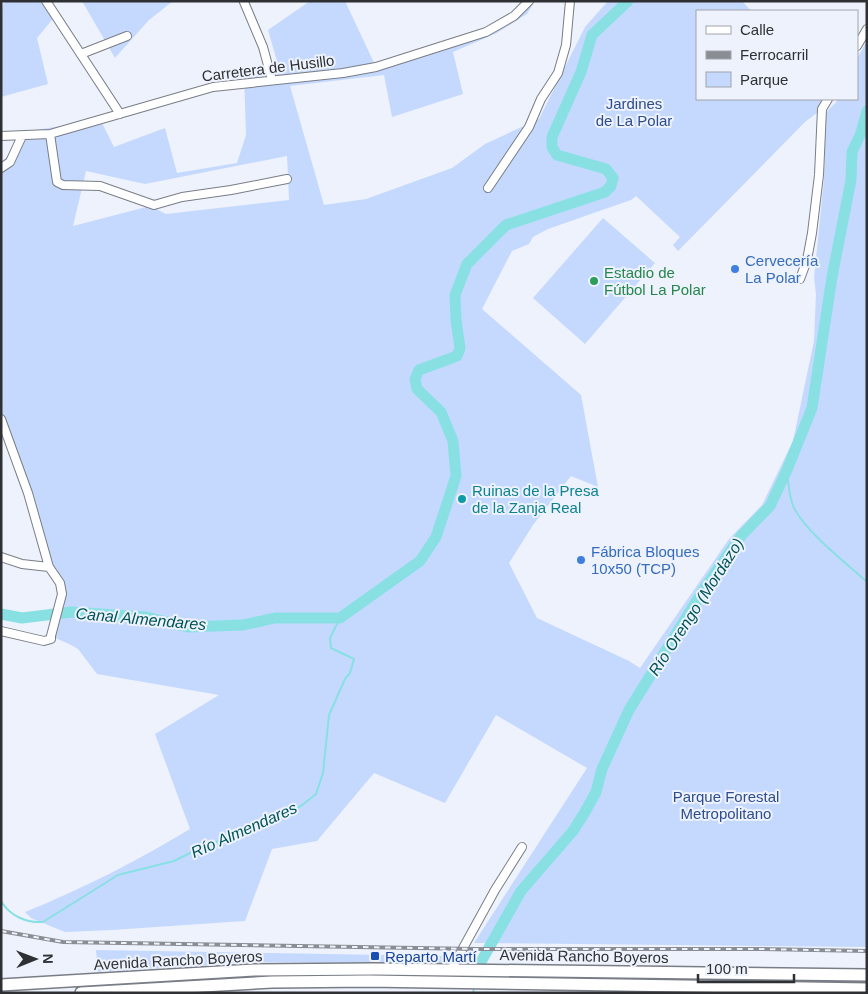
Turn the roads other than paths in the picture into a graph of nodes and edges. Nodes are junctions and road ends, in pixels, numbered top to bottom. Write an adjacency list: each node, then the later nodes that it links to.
1 (46, 1): 8 (street)
2 (529, 1): 9 (street, Carretera de Husillo)
3 (570, 1): 17 (street)
4 (244, 2): 9 (street)
5 (867, 29): 7 (street)
6 (127, 36): 8 (street)
7 (858, 44)
8 (81, 54): 11 (street)
9 (272, 80): 11 (street, Carretera de Husillo)
10 (827, 100): 18 (street)
11 (120, 114): 13 (street, Carretera de Husillo)
12 (2, 134): 14 (street, Carretera de Husillo)
13 (50, 134): 14 (street, Carretera de Husillo); 16 (street)
14 (22, 136): 15 (street)
15 (1, 168)
16 (287, 179)
17 (488, 188)
18 (800, 280)
19 (1, 419): 21 (street)
20 (1, 557): 21 (street)
21 (49, 567): 22 (street)
22 (1, 631)
23 (522, 847): 24 (street)
24 (451, 970): 25 (highway, Avenida Rancho Boyeros); 27 (highway, Avenida Rancho Boyeros)
25 (821, 974): 26 (highway, Avenida Rancho Boyeros); 28 (highway)
26 (867, 975): 28 (highway)
27 (1, 986)
28 (858, 988): 29 (highway, Avenida Rancho Boyeros)
29 (81, 993)

